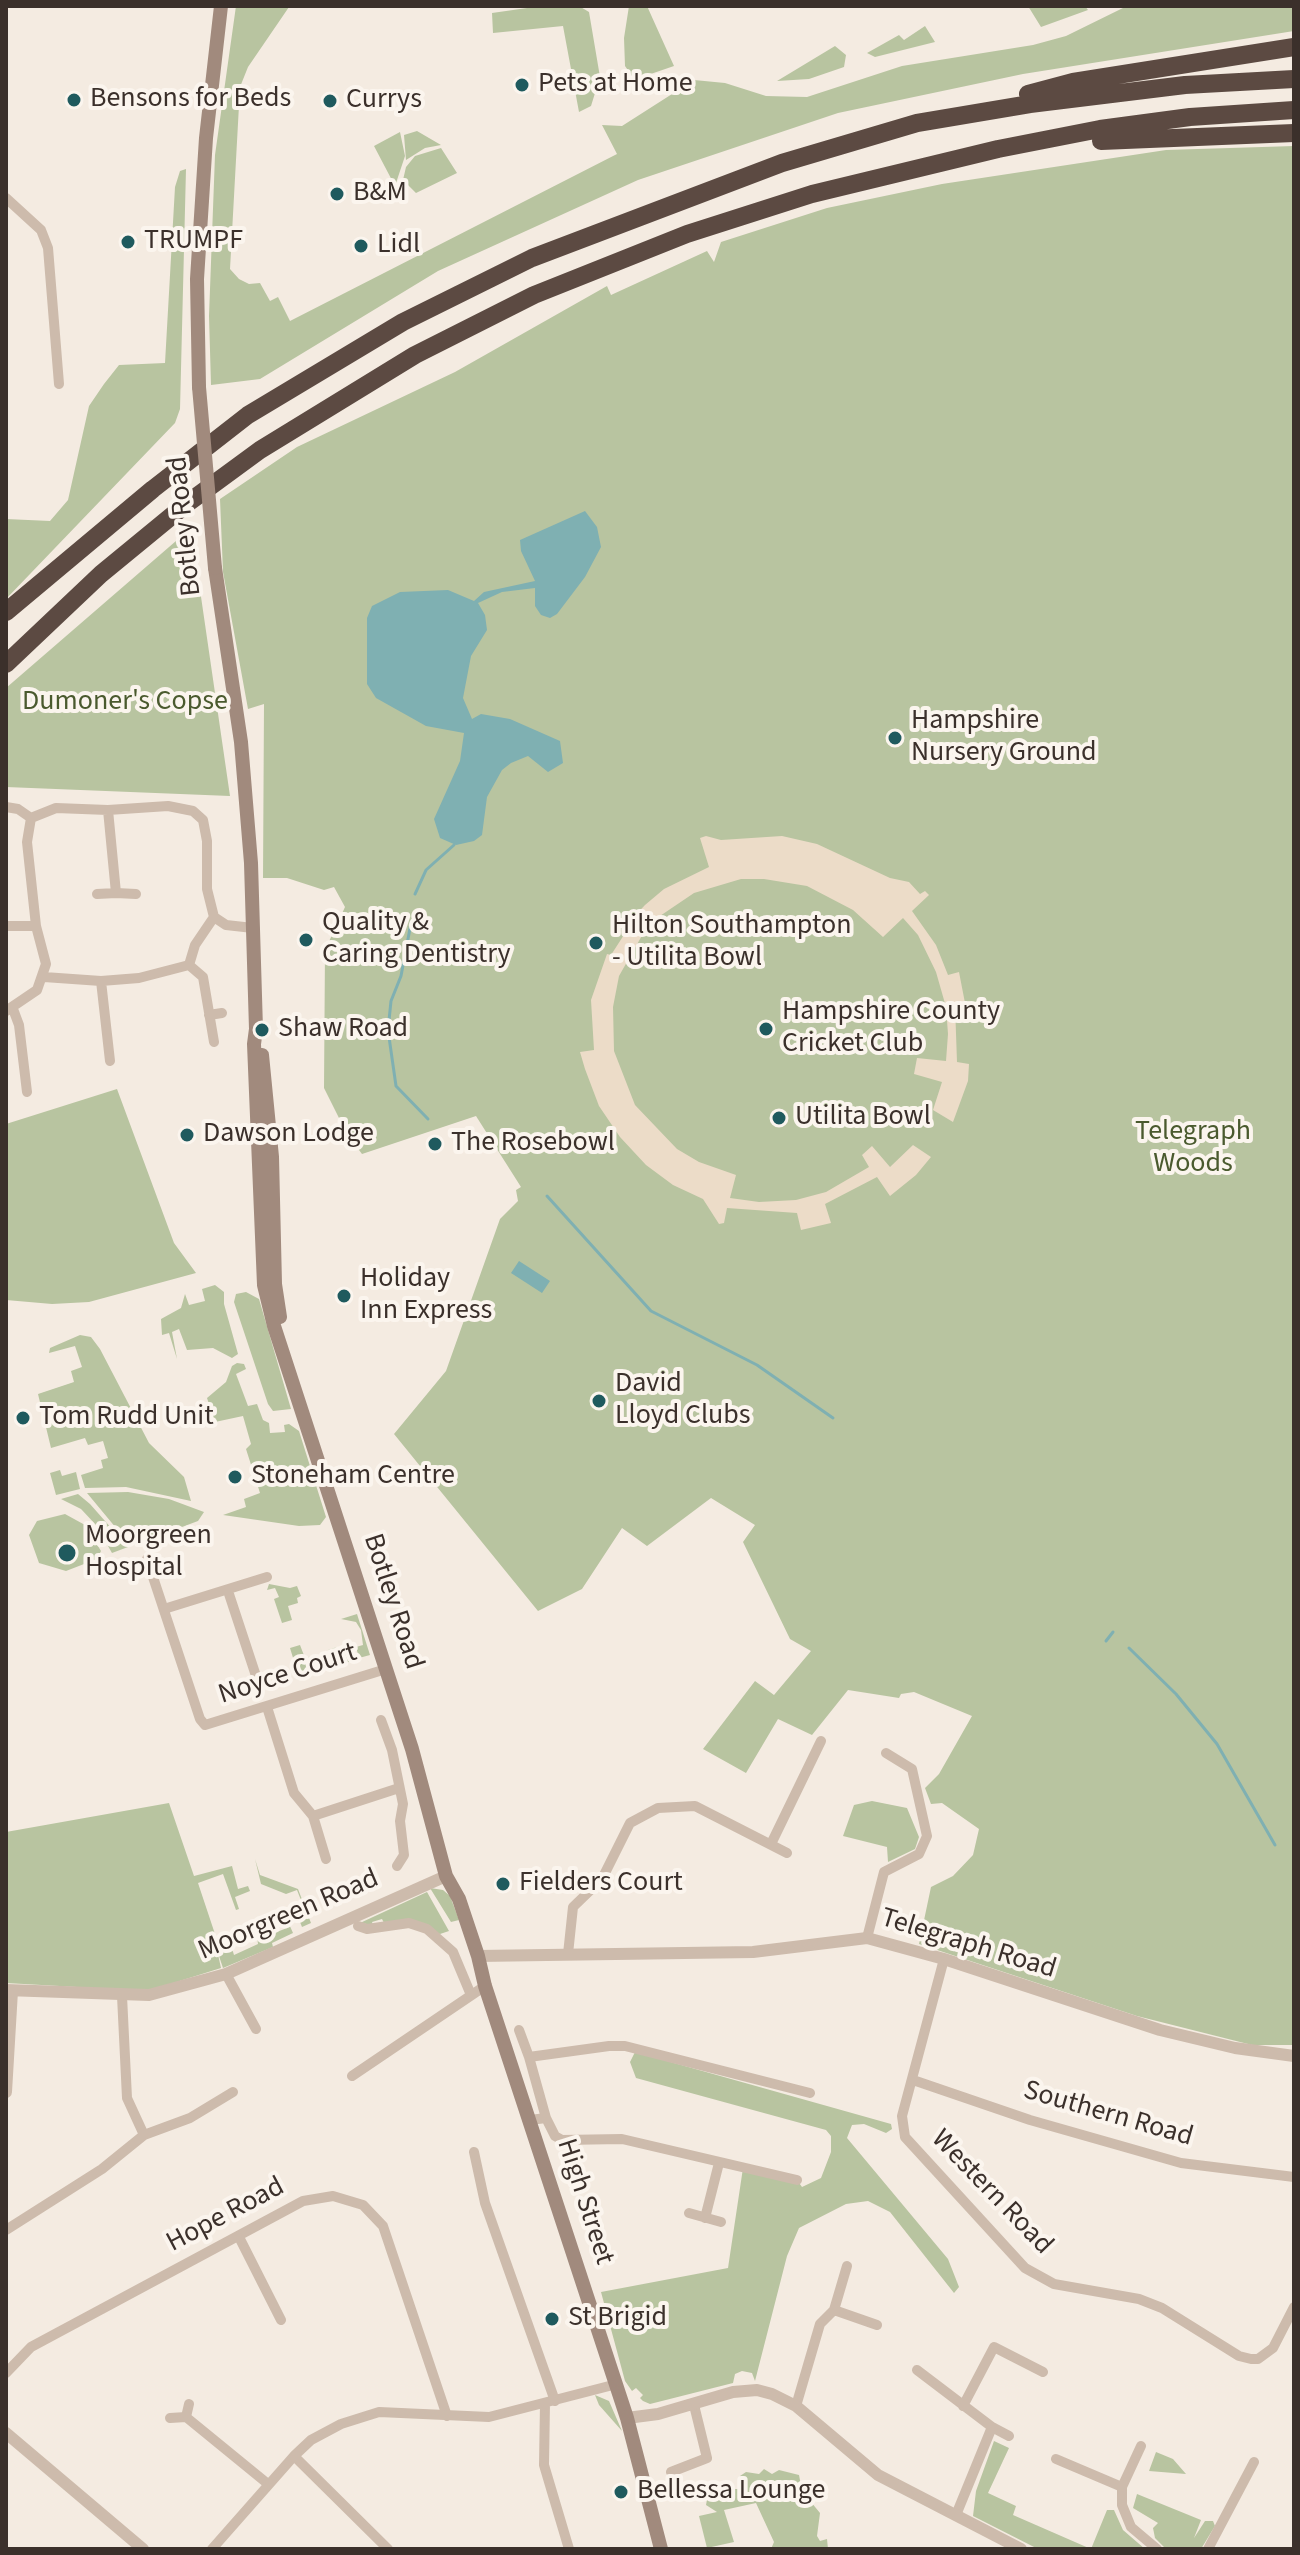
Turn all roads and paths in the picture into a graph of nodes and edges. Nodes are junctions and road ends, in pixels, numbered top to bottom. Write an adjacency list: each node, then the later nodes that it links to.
1 (218, 10): 21 (main road, Botley Road, bridge)
2 (1294, 47): 5 (highway)
3 (1294, 79): 5 (highway)
4 (1294, 110): 7 (highway)
5 (917, 123): 10 (highway)
6 (1294, 133): 7 (highway)
7 (998, 149): 11 (highway)
8 (7, 201): 9 (street)
9 (59, 384)
10 (6, 612)
11 (6, 664)
12 (6, 807): 14 (street)
13 (108, 810): 14 (street); 15 (street); 18 (street)
14 (31, 818): 20 (street)
15 (116, 893): 16 (street); 17 (street)
16 (97, 894)
17 (136, 894)
18 (214, 917): 21 (street); 22 (street)
19 (6, 926): 20 (street)
20 (36, 926): 23 (street)
21 (253, 928): 35 (main road, Botley Road)
22 (189, 965): 24 (street); 27 (street)
23 (44, 977): 24 (street); 25 (street)
24 (101, 981): 29 (street)
25 (9, 1010): 30 (street)
26 (222, 1013): 27 (street)
27 (209, 1015): 28 (street)
28 (214, 1042)
29 (110, 1061)
30 (27, 1092)
31 (147, 1559): 34 (street)
32 (267, 1577): 33 (street)
33 (228, 1591): 34 (street); 36 (street)
34 (164, 1609): 37 (street, Noyce Court)
35 (386, 1669): 37 (street, Noyce Court); 47 (main road, Botley Road)
36 (258, 1682)
37 (267, 1707): 42 (street)
38 (381, 1720): 41 (street)
39 (821, 1741): 43 (street)
40 (886, 1753): 49 (street)
41 (399, 1788): 42 (street); 46 (street)
42 (313, 1816): 45 (street)
43 (771, 1844): 44 (street); 50 (street)
44 (787, 1853)
45 (326, 1859)
46 (397, 1866)
47 (446, 1876): 51 (main road, High Street); 53 (street, Moorgreen Road)
48 (358, 1926): 56 (street)
49 (867, 1938): 50 (street, Telegraph Road); 52 (street, Telegraph Road)
50 (568, 1954): 51 (street, Telegraph Road)
51 (478, 1956): 54 (main road, High Street)
52 (944, 1959): 60 (street, Telegraph Road); 63 (street, Western Road)
53 (226, 1974): 57 (street, Moorgreen Road); 58 (street)
54 (485, 1986): 56 (street); 68 (main road, High Street)
55 (9, 1991): 57 (street, Moorgreen Road); 64 (street)
56 (471, 1995): 62 (street)
57 (122, 1996): 69 (street)
58 (256, 2029)
59 (519, 2030): 61 (street)
60 (1294, 2056)
61 (529, 2057): 66 (street); 67 (street)
62 (352, 2076)
63 (913, 2080): 72 (street, Southern Road); 80 (street, Western Road)
64 (6, 2092)
65 (233, 2092): 69 (street)
66 (810, 2093)
67 (546, 2118): 68 (street); 71 (street)
68 (530, 2120): 87 (main road, High Street)
69 (144, 2135): 77 (street)
70 (474, 2152): 88 (street)
71 (719, 2163): 73 (street); 75 (street)
72 (1294, 2177)
73 (797, 2180)
74 (689, 2213): 75 (street)
75 (705, 2218): 76 (street)
76 (721, 2222)
77 (6, 2230)
78 (239, 2237): 82 (street); 86 (street, Hope Road); 93 (street, Hope Road)
79 (847, 2266): 81 (street)
80 (1294, 2307)
81 (834, 2310): 83 (street); 91 (street)
82 (281, 2320)
83 (877, 2325)
84 (917, 2370): 92 (street)
85 (1043, 2372): 92 (street)
86 (6, 2373)
87 (613, 2385): 88 (street); 96 (main road, High Street)
88 (550, 2402): 93 (street); 111 (street)
89 (189, 2404): 94 (street)
90 (694, 2405): 91 (street); 96 (street); 104 (street)
91 (796, 2406): 107 (street)
92 (963, 2406): 97 (street)
93 (447, 2416): 101 (street)
94 (186, 2417): 95 (street); 105 (street)
95 (170, 2418)
96 (627, 2418): 112 (main road, High Street)
97 (992, 2427): 99 (street); 107 (street)
98 (6, 2433): 108 (street)
99 (1009, 2436)
100 (1141, 2446): 106 (street)
101 (294, 2456): 105 (street); 110 (street)
102 (1056, 2459): 106 (street)
103 (1254, 2462): 115 (street)
104 (671, 2472)
105 (268, 2484): 109 (street)
106 (1122, 2487): 114 (street)
107 (956, 2515): 113 (street)
108 (143, 2549)
109 (212, 2549)
110 (388, 2549)
111 (569, 2549)
112 (661, 2549)
113 (1021, 2549)
114 (1157, 2549)
115 (1208, 2549)

